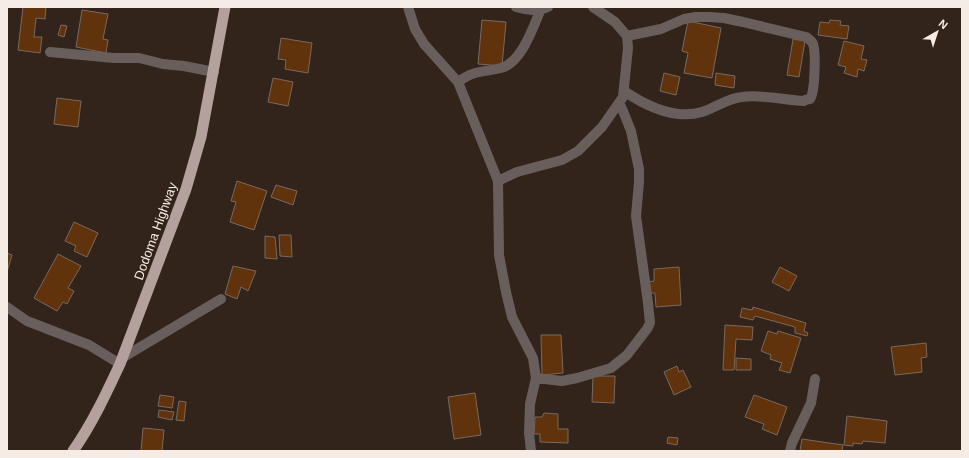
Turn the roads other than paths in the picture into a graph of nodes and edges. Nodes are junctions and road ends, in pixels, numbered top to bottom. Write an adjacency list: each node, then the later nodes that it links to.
1 (226, 7): 8 (highway, Dodoma Highway)
2 (408, 7): 9 (street)
3 (516, 7): 5 (street)
4 (593, 7): 6 (street)
5 (544, 9): 9 (street)
6 (628, 36): 10 (street); 10 (street)
7 (50, 52): 8 (street)
8 (214, 72): 15 (highway, Dodoma Highway)
9 (458, 82): 12 (street)
10 (624, 91): 11 (street)
11 (619, 103): 12 (street); 16 (street)
12 (498, 181): 16 (street)
13 (220, 299): 15 (street)
14 (7, 307): 15 (street)
15 (121, 361): 18 (highway, Dodoma Highway)
16 (536, 378): 19 (street)
17 (815, 379): 20 (street)
18 (73, 451)
19 (531, 451)
20 (790, 451)

